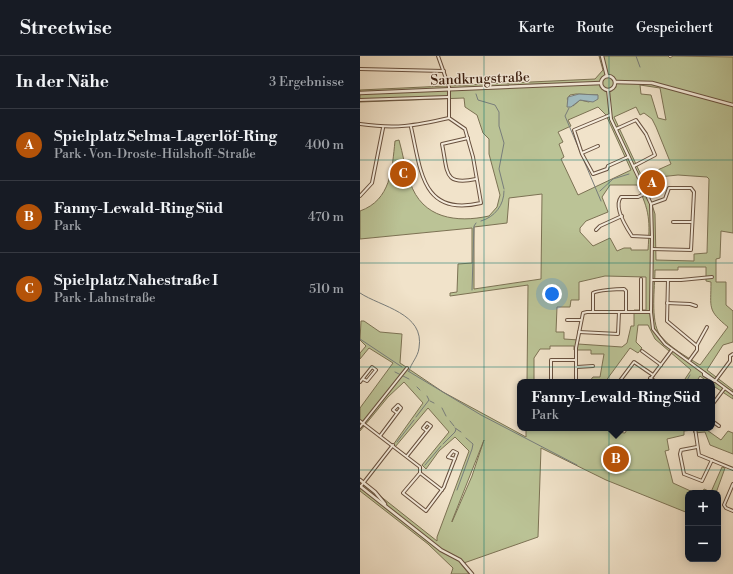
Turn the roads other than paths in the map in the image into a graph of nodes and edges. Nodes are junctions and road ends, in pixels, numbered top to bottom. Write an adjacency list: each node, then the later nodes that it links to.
1 (438, 56): 4 (street)
2 (602, 56): 5 (street)
3 (360, 69): 4 (street)
4 (444, 71): 8 (street)
5 (607, 76): 6 (street); 7 (street)
6 (616, 82): 9 (street); 13 (street)
7 (601, 83): 8 (street, Sandkrugstraße); 9 (street)
8 (448, 90): 10 (street, Sandkrugstraße); 11 (street)
9 (608, 90): 14 (street)
10 (360, 93)
11 (448, 97): 12 (street); 15 (street)
12 (360, 100)
13 (733, 105)
14 (610, 115): 19 (street); 22 (street)
15 (449, 118): 17 (street); 20 (street)
16 (360, 124): 18 (street)
17 (411, 127): 18 (street); 25 (street)
18 (382, 128): 27 (street)
19 (616, 129): 23 (street); 24 (street)
20 (468, 138): 25 (street); 25 (street)
21 (598, 146): 22 (street)
22 (582, 153): 23 (street)
23 (628, 156): 24 (street)
24 (633, 167): 26 (street)
25 (476, 179)
26 (646, 193): 28 (street); 29 (street)
27 (360, 196)
28 (650, 204): 31 (street); 33 (street)
29 (622, 216): 32 (street); 33 (street)
30 (673, 222): 31 (street)
31 (691, 222): 34 (street)
32 (596, 230)
33 (652, 237): 34 (street)
34 (652, 249): 37 (street)
35 (712, 277): 38 (street)
36 (641, 279): 44 (street)
37 (652, 280): 38 (street); 45 (street)
38 (668, 280): 39 (street)
39 (668, 303): 40 (street); 50 (street)
40 (696, 306)
41 (593, 312): 42 (street); 43 (street); 47 (street)
42 (619, 312): 43 (street); 49 (street)
43 (626, 312): 44 (street)
44 (641, 312): 45 (street)
45 (651, 312): 51 (street)
46 (567, 320): 47 (street)
47 (581, 320): 49 (street)
48 (708, 327): 50 (street)
49 (579, 332): 54 (street)
50 (696, 345): 55 (street)
51 (672, 350): 55 (street); 56 (street)
52 (642, 351): 56 (street)
53 (733, 354): 67 (street)
54 (576, 360): 58 (street); 63 (street)
55 (688, 362): 66 (street)
56 (661, 365): 60 (street)
57 (593, 366): 58 (street)
58 (577, 367): 64 (street)
59 (406, 368): 74 (street)
60 (653, 375): 61 (street); 65 (street)
61 (650, 378)
62 (362, 379): 62 (street); 68 (street)
63 (552, 379)
64 (576, 379)
65 (622, 379)
66 (712, 379)
67 (715, 381): 69 (street)
68 (360, 382)
69 (724, 389): 70 (street); 71 (street)
70 (733, 394)
71 (715, 400)
72 (397, 413): 80 (street)
73 (360, 421): 74 (street)
74 (363, 423): 77 (street); 80 (street)
75 (715, 423): 76 (street)
76 (719, 426)
77 (360, 428)
78 (427, 431): 83 (street)
79 (695, 431): 82 (street)
80 (380, 436): 81 (street)
81 (392, 445): 83 (street); 89 (street)
82 (697, 447): 85 (street); 85 (street)
83 (407, 456): 87 (street)
84 (455, 459): 84 (street); 92 (street)
85 (712, 460): 86 (street)
86 (733, 469)
87 (420, 473): 92 (street); 92 (street)
88 (360, 480): 89 (street)
89 (364, 483): 91 (street); 93 (street)
90 (733, 484): 94 (street)
91 (360, 486): 93 (street)
92 (442, 490)
93 (391, 510): 95 (street)
94 (733, 511)
95 (472, 574)

